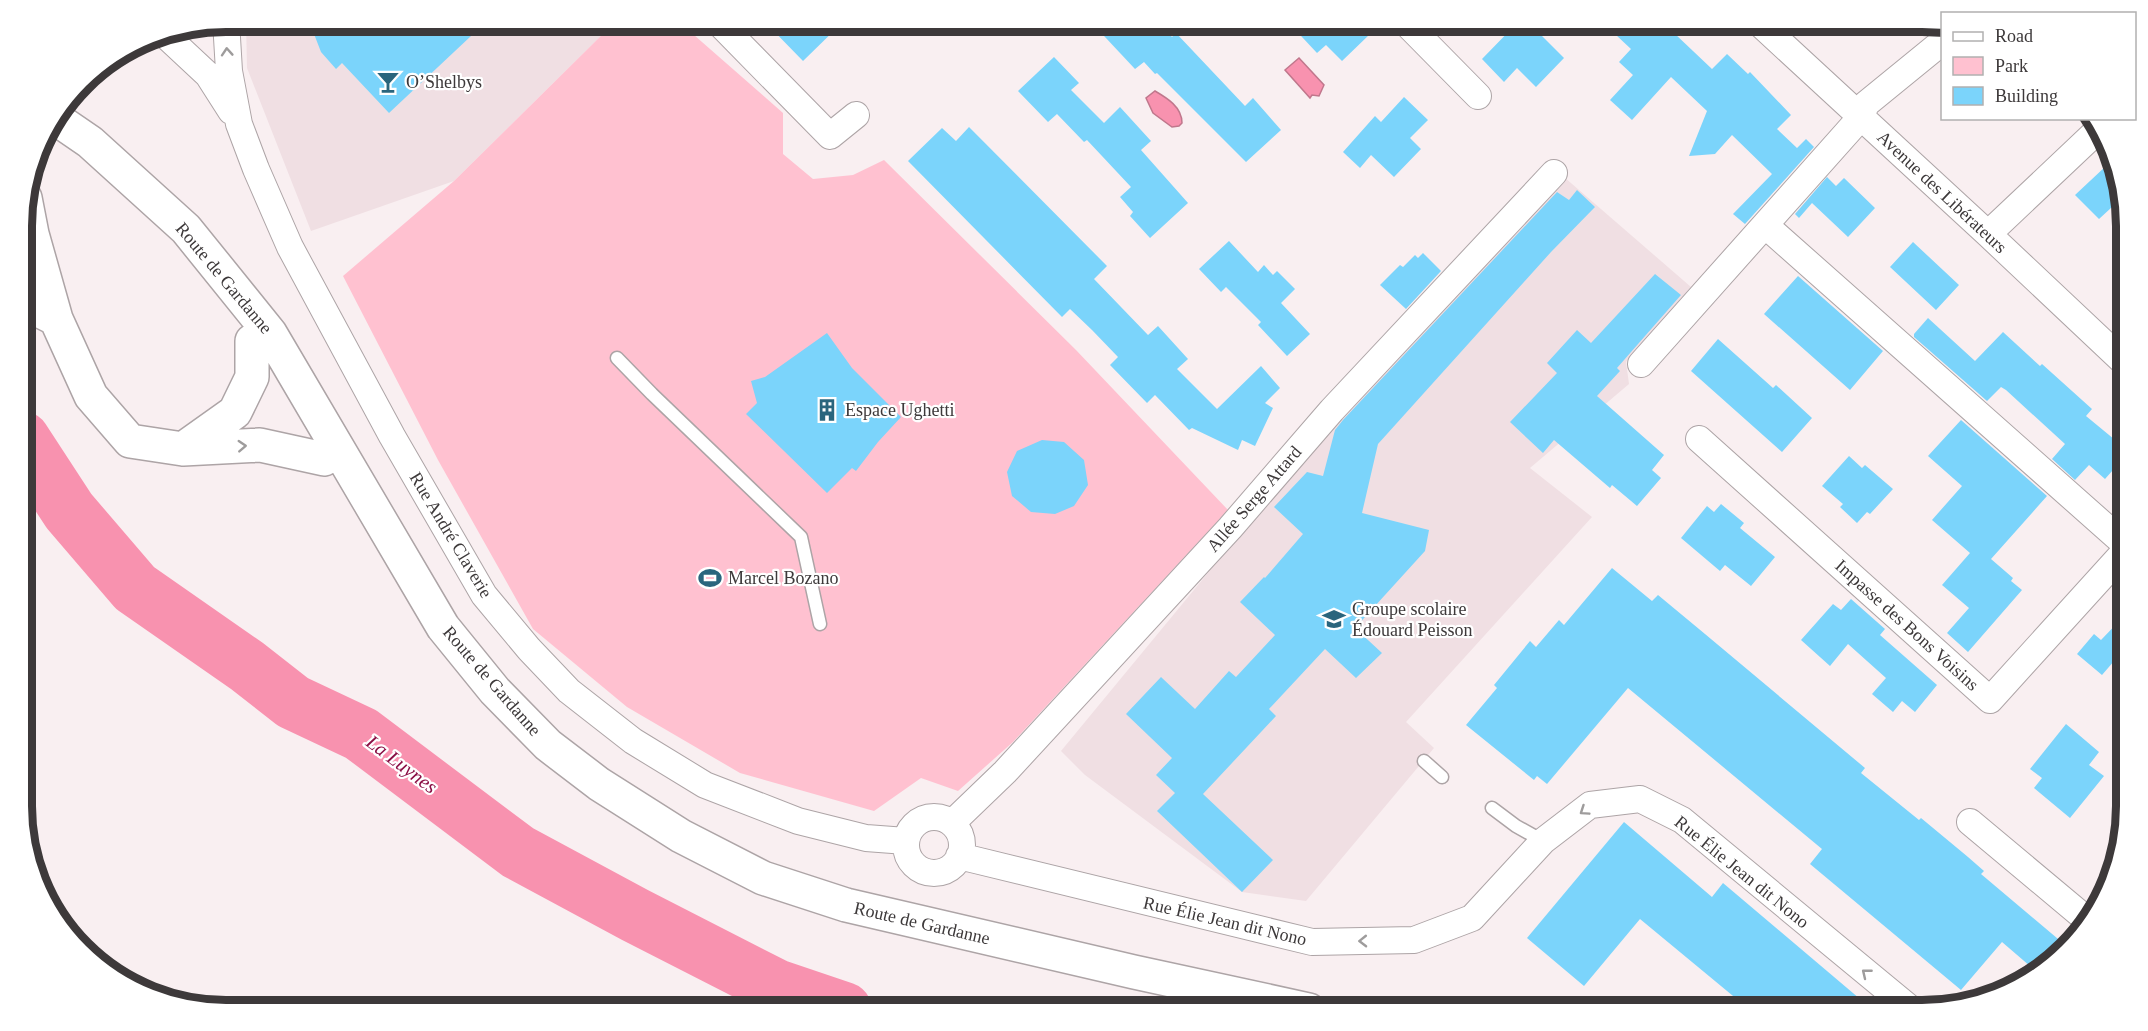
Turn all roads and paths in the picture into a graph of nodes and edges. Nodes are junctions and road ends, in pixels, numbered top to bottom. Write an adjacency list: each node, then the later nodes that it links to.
1 (227, 32): 11 (street, Rue André Claverie, one-way to 1)
2 (728, 32): 8 (street)
3 (1415, 32): 7 (street)
4 (1769, 32): 9 (street, Avenue des Libérateurs)
5 (170, 40): 11 (street, Rue André Claverie)
6 (1941, 43): 9 (street)
7 (1478, 96)
8 (856, 115)
9 (1861, 117): 15 (street); 17 (street, Avenue des Libérateurs)
10 (61, 122): 40 (main road, Route de Gardanne)
11 (239, 124): 35 (street, Rue André Claverie)
12 (2094, 134): 17 (street)
13 (52, 138): 20 (main road, Route de Gardanne)
14 (1554, 173): 34 (street, Allée Serge Attard)
15 (1765, 225): 23 (street); 27 (street)
16 (32, 234): 19 (main road)
17 (1988, 234): 21 (street, Avenue des Libérateurs)
18 (32, 307): 19 (main road)
19 (56, 319): 25 (main road)
20 (252, 341): 25 (main road); 26 (main road, Route de Gardanne)
21 (2116, 355)
22 (617, 358): 29 (lane)
23 (1641, 364)
24 (1699, 439): 28 (street, Impasse des Bons Voisins)
25 (183, 449): 26 (main road, one-way to 26)
26 (324, 459): 39 (main road, Route de Gardanne)
27 (2116, 537)
28 (2116, 561)
29 (820, 624)
30 (1424, 760): 31 (lane)
31 (1442, 777)
32 (1492, 808): 36 (lane)
33 (1970, 822): 38 (street)
34 (952, 823): 35 (street); 37 (street)
35 (906, 840): 37 (street)
36 (1543, 840): 37 (street, Rue Élie Jean dit Nono, one-way to 37); 41 (street, Rue Élie Jean dit Nono, one-way to 36)
37 (960, 856)
38 (2082, 916)
39 (1166, 999)
40 (1260, 999)
41 (1899, 999)

